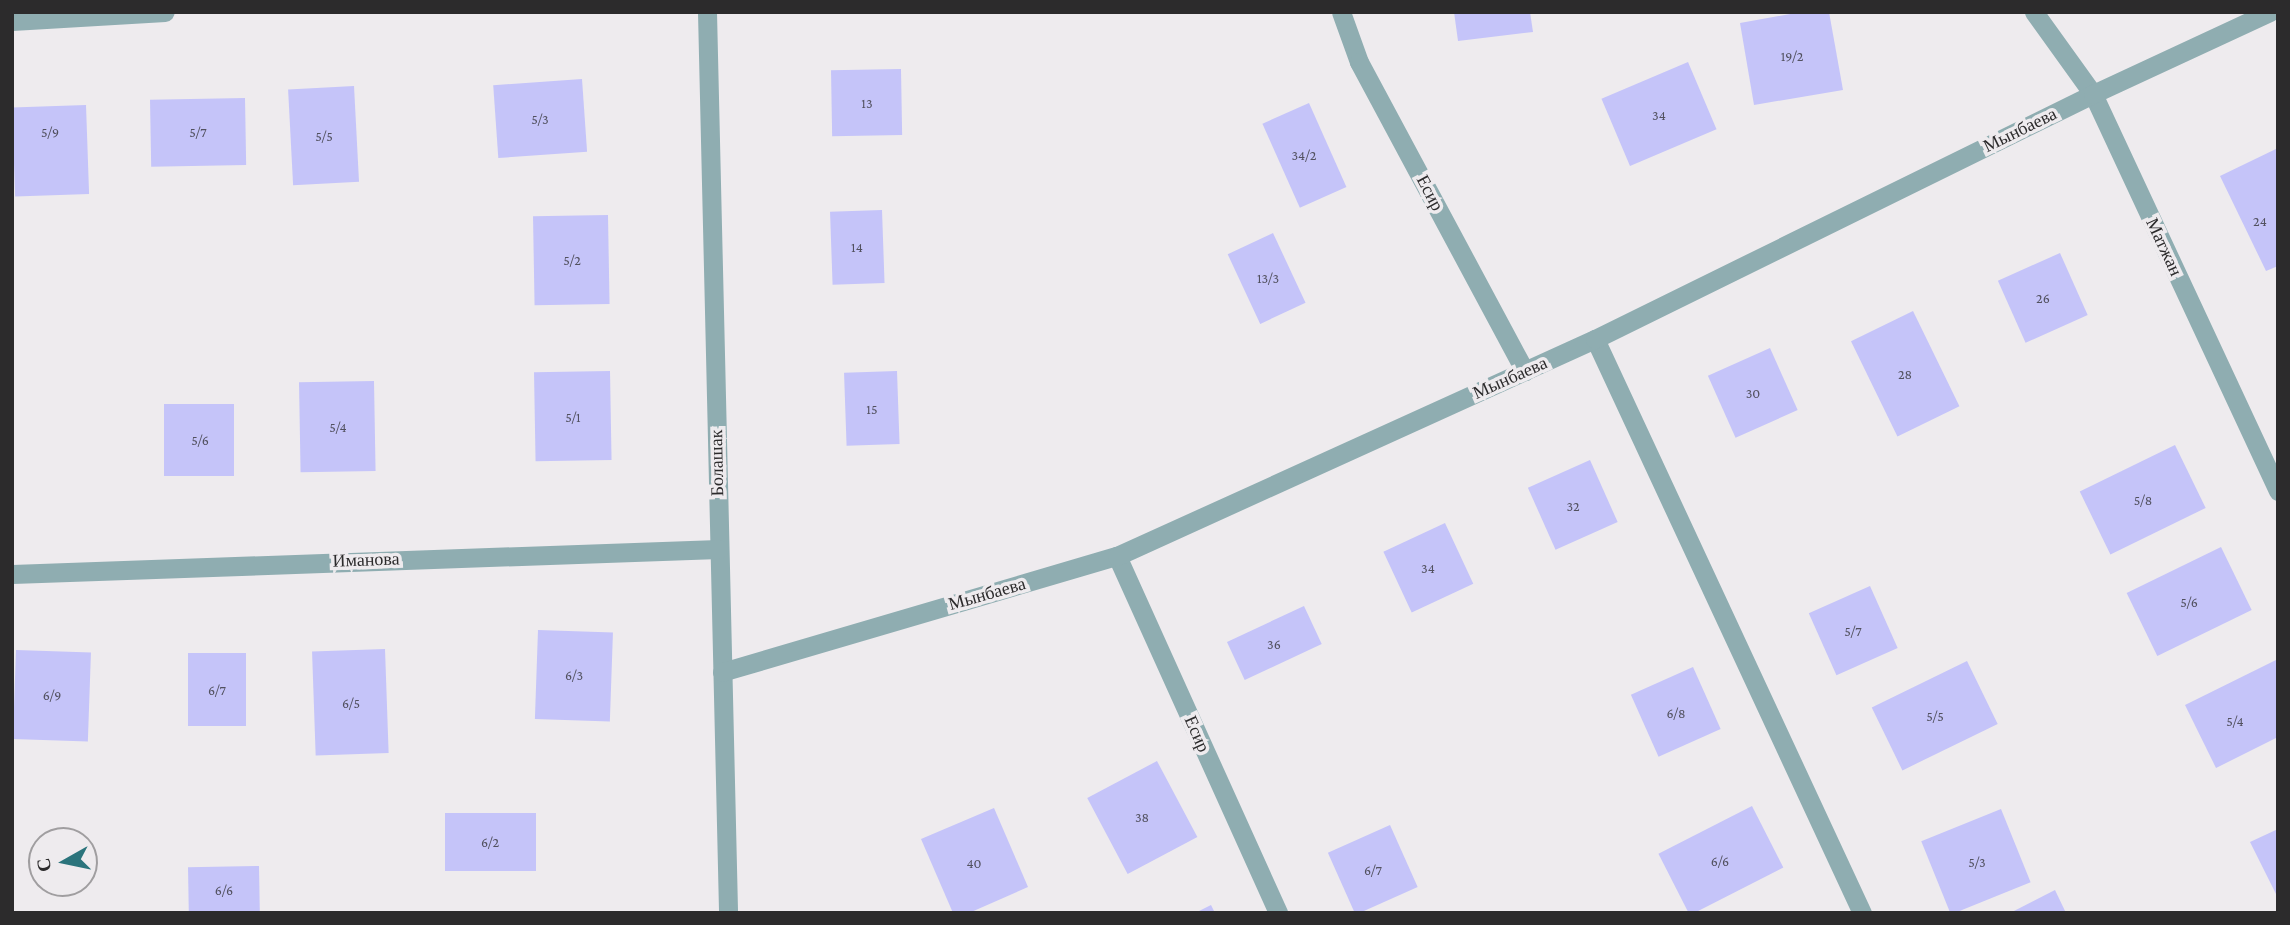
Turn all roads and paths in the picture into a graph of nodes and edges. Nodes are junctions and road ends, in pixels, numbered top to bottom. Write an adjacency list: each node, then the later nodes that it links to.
1 (166, 12): 6 (street)
2 (707, 12): 11 (street, Болашак)
3 (1341, 12): 9 (street, Есир)
4 (2034, 12): 7 (street, Матжан)
5 (2270, 12): 7 (street, Мынбаева)
6 (12, 21)
7 (2093, 94): 8 (street, Мынбаева); 10 (street, Матжан)
8 (1595, 339): 9 (street, Мынбаева); 17 (street)
9 (1525, 371): 12 (street, Мынбаева)
10 (2278, 491)
11 (719, 549): 13 (street, Иманова); 14 (street, Болашак)
12 (1117, 556): 14 (street, Мынбаева); 16 (street, Есир)
13 (12, 574)
14 (722, 672): 15 (street, Болашак)
15 (727, 913)
16 (1278, 913)
17 (1862, 913)

